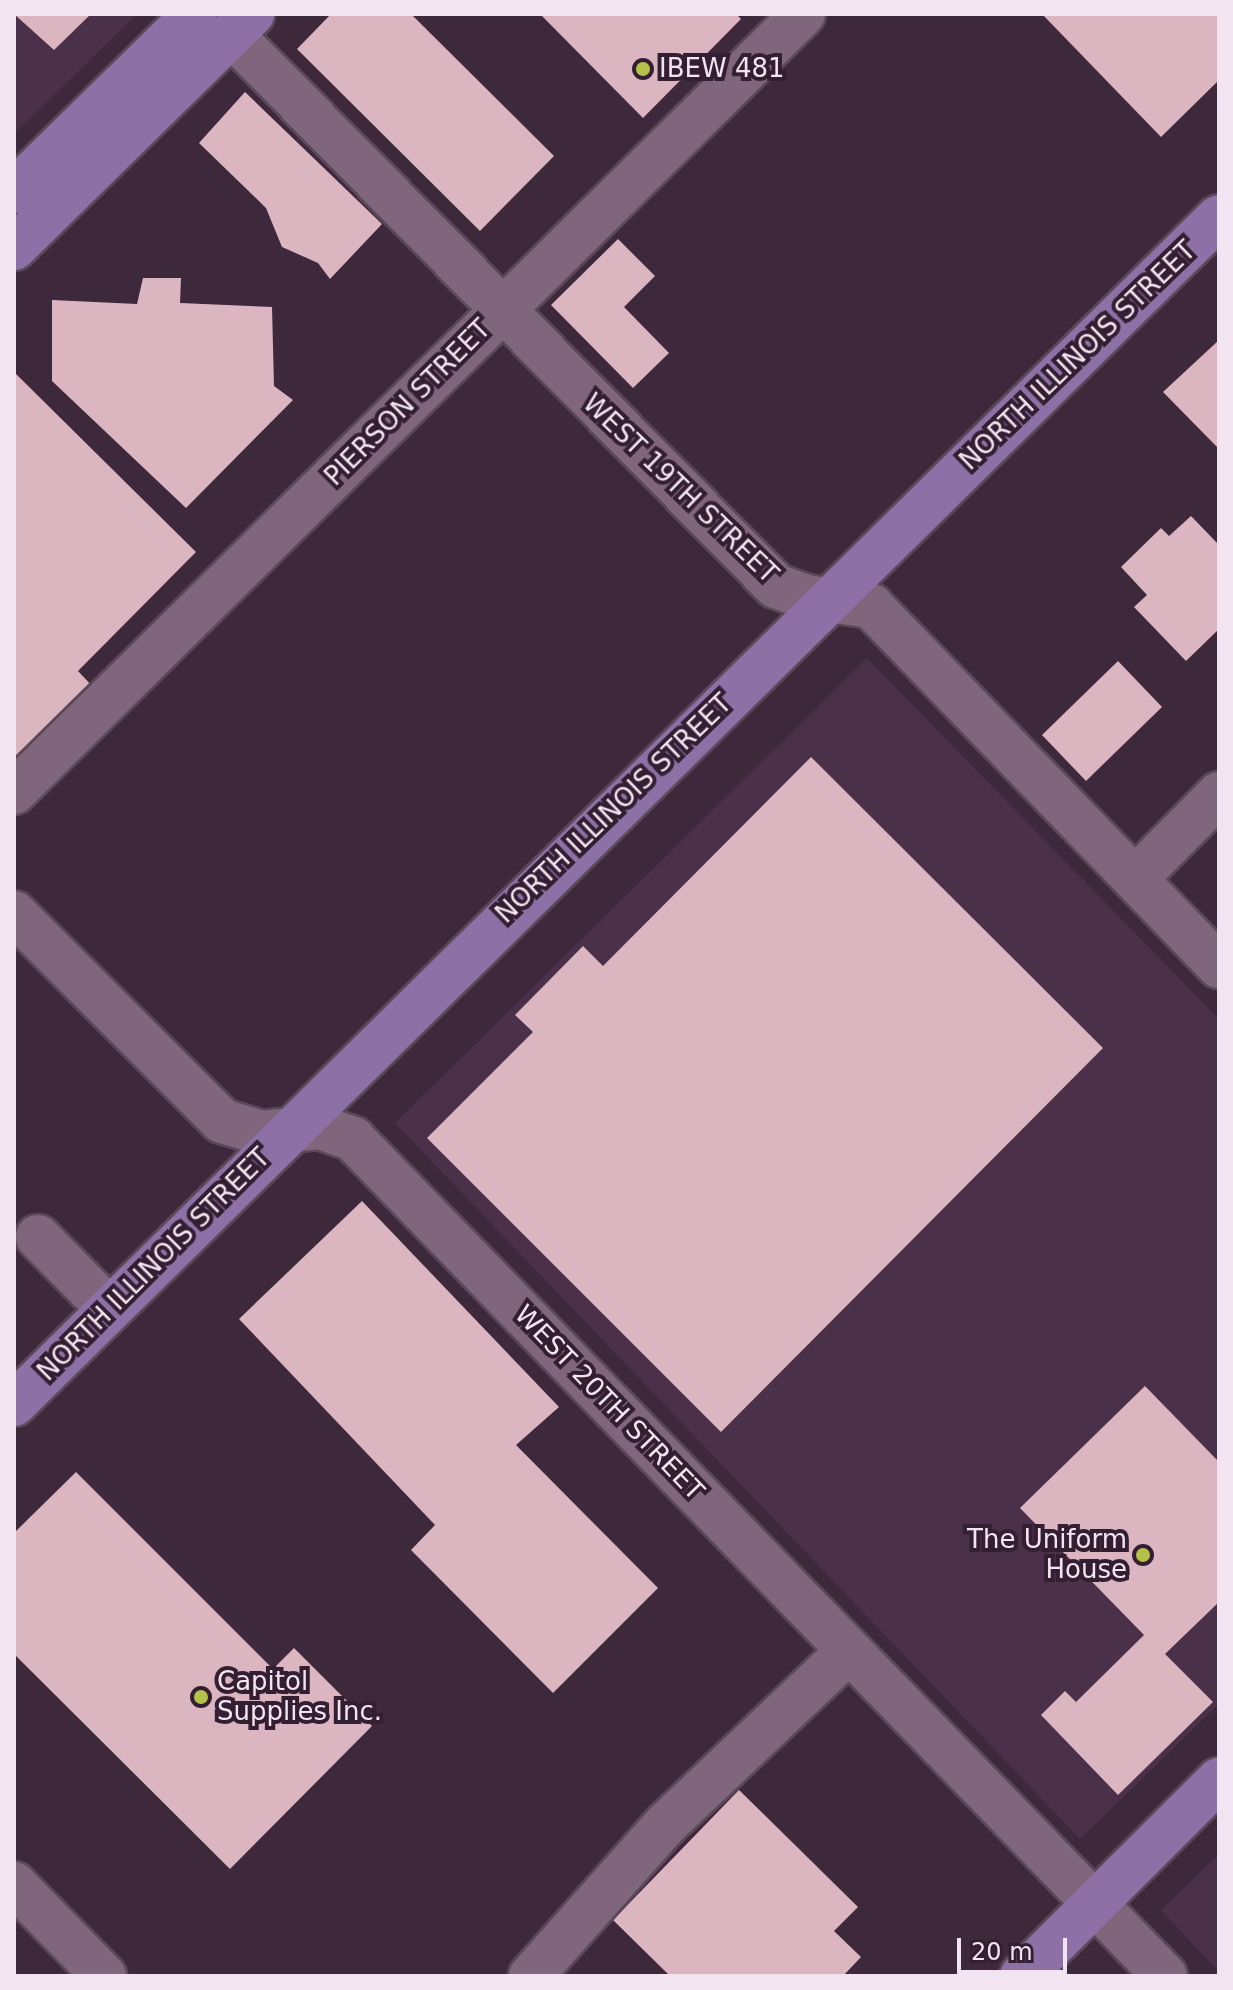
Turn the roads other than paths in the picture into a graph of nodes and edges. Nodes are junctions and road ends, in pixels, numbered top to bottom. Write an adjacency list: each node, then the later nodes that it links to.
1 (803, 14): 6 (street, PIERSON STREET)
2 (226, 21): 3 (main road); 5 (main road); 6 (street, WEST 19TH STREET)
3 (14, 191)
4 (1219, 217): 7 (main road, NORTH ILLINOIS STREET)
5 (14, 248)
6 (501, 312): 7 (street, WEST 19TH STREET); 8 (street, PIERSON STREET)
7 (829, 599): 10 (street, WEST 19TH STREET); 13 (main road, NORTH ILLINOIS STREET)
8 (14, 792)
9 (1219, 794): 10 (street)
10 (1135, 879): 12 (street, WEST 19TH STREET)
11 (14, 913): 13 (street, WEST 20TH STREET)
12 (1219, 966)
13 (289, 1131): 15 (main road, NORTH ILLINOIS STREET); 17 (street, WEST 20TH STREET)
14 (38, 1237): 15 (street)
15 (109, 1309): 16 (main road, NORTH ILLINOIS STREET)
16 (14, 1404)
17 (849, 1651): 20 (street, WEST 20TH STREET); 22 (street)
18 (1219, 1780): 20 (main road)
19 (14, 1884): 21 (street)
20 (1094, 1904): 23 (main road); 24 (street, WEST 20TH STREET)
21 (83, 1969)
22 (531, 1976)
23 (1022, 1976)
24 (1165, 1976)

